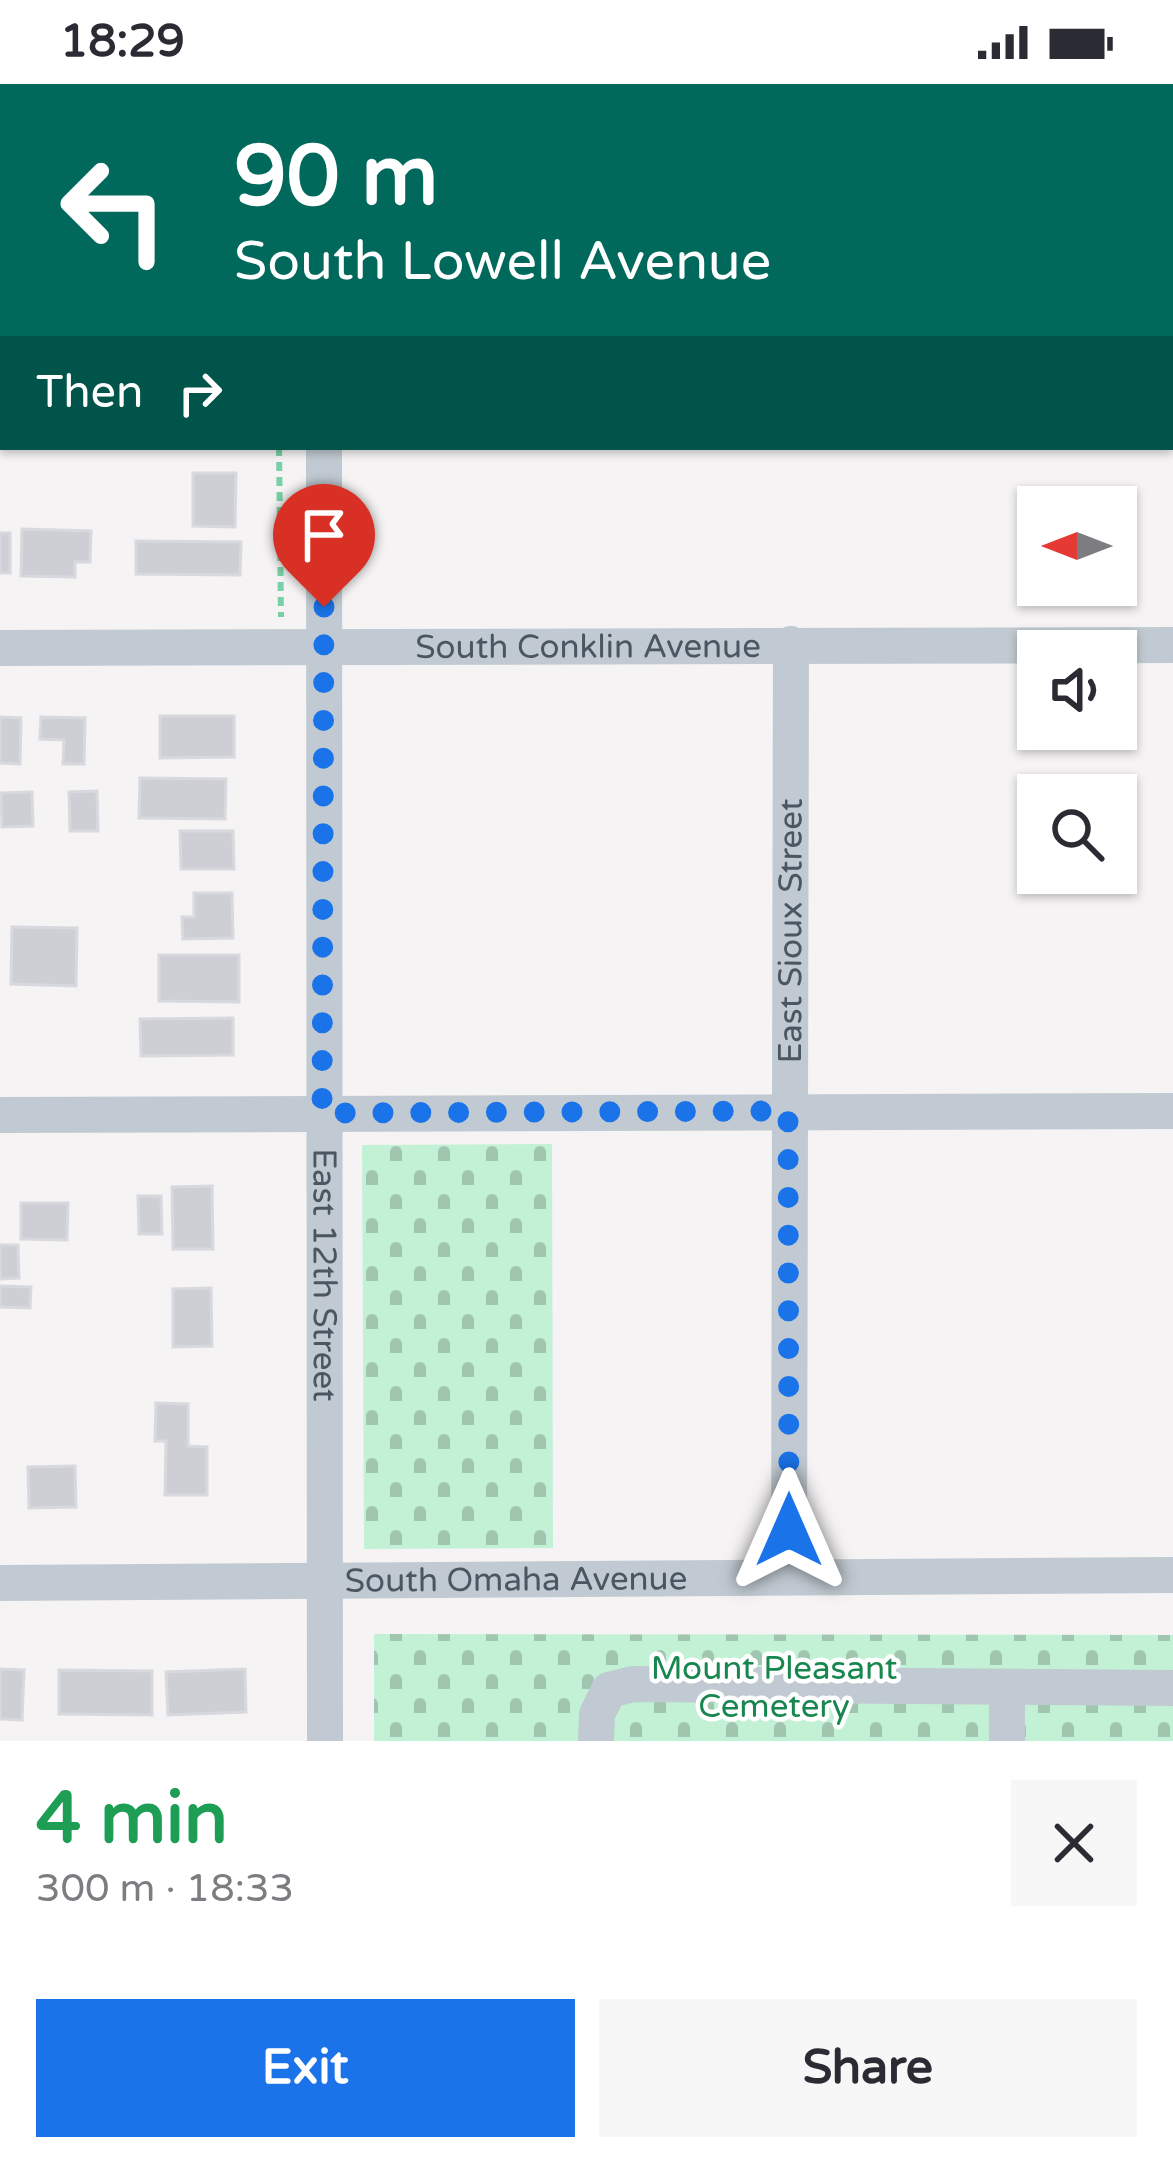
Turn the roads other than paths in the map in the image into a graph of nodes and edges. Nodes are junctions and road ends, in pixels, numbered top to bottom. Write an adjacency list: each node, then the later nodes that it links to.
1 (324, 450): 4 (street, East 12th Street)
2 (791, 644): 3 (street, South Conklin Avenue); 4 (street, South Conklin Avenue); 6 (street, East Sioux Street)
3 (1173, 645)
4 (324, 647): 5 (street, South Conklin Avenue); 8 (street, East 12th Street)
5 (0, 648)
6 (788, 1111): 7 (street); 8 (street); 11 (street, East Sioux Street)
7 (1173, 1111)
8 (322, 1113): 9 (street); 12 (street, East 12th Street)
9 (0, 1115)
10 (1173, 1575): 11 (street, South Omaha Avenue)
11 (789, 1576): 12 (street, South Omaha Avenue)
12 (324, 1580): 13 (street, South Omaha Avenue); 16 (street, East 12th Street)
13 (0, 1583)
14 (1007, 1687): 15 (street); 17 (street); 18 (street)
15 (1173, 1688)
16 (325, 1741)
17 (596, 1741)
18 (1006, 1741)

